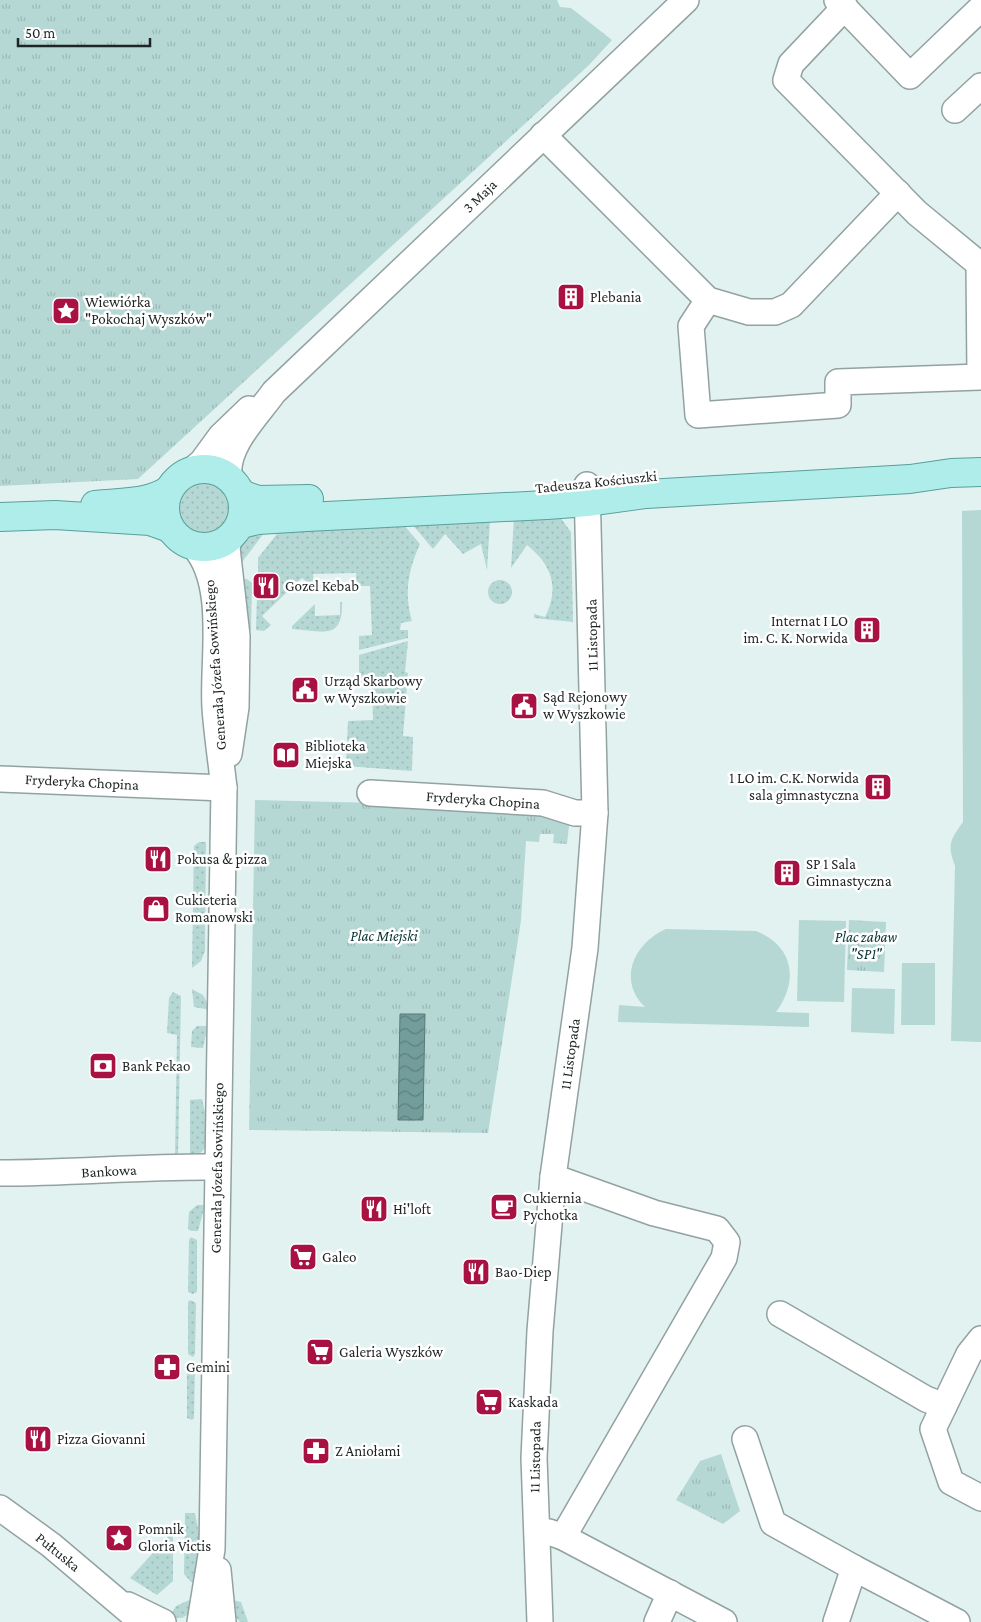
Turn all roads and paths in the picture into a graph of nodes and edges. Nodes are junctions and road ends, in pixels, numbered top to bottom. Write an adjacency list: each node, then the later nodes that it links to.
1 (686, 0): 6 (street, 3 Maja)
2 (850, 5): 3 (street); 7 (street)
3 (981, 8)
4 (981, 86): 5 (street)
5 (956, 110)
6 (543, 135): 8 (street); 9 (street, 3 Maja)
7 (898, 194): 8 (street); 8 (street)
8 (708, 300)
9 (274, 392): 10 (street, 3 Maja); 12 (street, 3 Maja)
10 (191, 471): 12 (main road); 13 (main road)
11 (981, 472): 14 (main road, Tadeusza Kościuszki)
12 (235, 486): 14 (main road, Tadeusza Kościuszki); 18 (main road)
13 (169, 490): 15 (main road); 17 (main road)
14 (588, 493): 18 (main road, Tadeusza Kościuszki); 23 (street, 11 Listopada)
15 (55, 515): 16 (main road); 17 (main road)
16 (0, 517)
17 (170, 528): 19 (main road)
18 (235, 532): 19 (main road); 21 (street, Generała Józefa Sowińskiego)
19 (194, 546): 21 (street, Generała Józefa Sowińskiego)
20 (0, 779): 21 (street, Fryderyka Chopina)
21 (224, 788): 24 (street, Generała Józefa Sowińskiego)
22 (370, 793): 23 (street, Fryderyka Chopina)
23 (595, 813): 26 (street, 11 Listopada)
24 (217, 1167): 25 (street, Bankowa); 35 (street, Generała Józefa Sowińskiego)
25 (0, 1173)
26 (553, 1177): 33 (street, 11 Listopada); 34 (street)
27 (780, 1314): 29 (street)
28 (981, 1339): 29 (street)
29 (944, 1406): 31 (street)
30 (746, 1439): 36 (street)
31 (981, 1498)
32 (0, 1508): 38 (street, Pułtuska)
33 (535, 1527): 34 (street); 45 (street, 11 Listopada)
34 (563, 1537): 37 (street)
35 (212, 1549): 41 (street, Generała Józefa Sowińskiego); 44 (street, Generała Józefa Sowińskiego)
36 (854, 1568): 48 (street); 49 (street)
37 (670, 1592): 46 (street); 47 (street)
38 (114, 1598): 39 (street, Pułtuska); 40 (street, Pułtuska)
39 (142, 1622)
40 (164, 1622)
41 (200, 1622)
42 (205, 1622): 43 (street)
43 (217, 1622)
44 (223, 1622)
45 (540, 1622)
46 (657, 1622)
47 (724, 1622)
48 (836, 1622)
49 (956, 1622)

